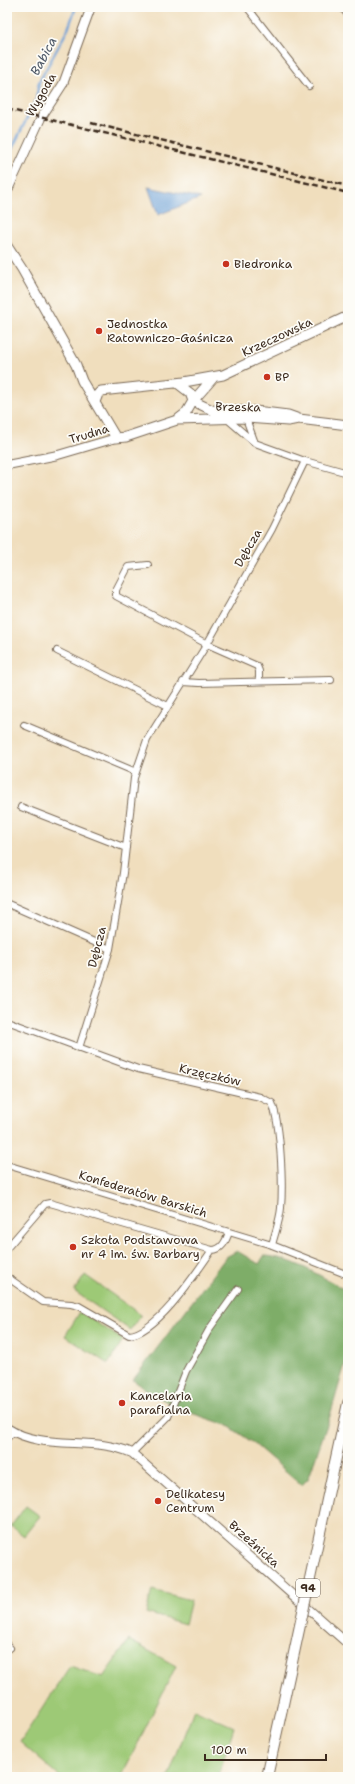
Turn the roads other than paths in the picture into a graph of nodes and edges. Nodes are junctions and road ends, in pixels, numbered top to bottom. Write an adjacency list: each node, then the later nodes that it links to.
1 (91, 7): 6 (street, Wygoda)
2 (248, 7): 5 (street)
3 (342, 7): 4 (street)
4 (348, 15)
5 (308, 86)
6 (7, 192)
7 (7, 246): 9 (main road)
8 (348, 316): 10 (main road, Krzeczowska)
9 (76, 365): 12 (main road); 14 (main road)
10 (214, 377): 11 (main road, Krzeczowska); 13 (main road)
11 (177, 383): 12 (main road, Krzeczowska); 13 (main road)
12 (101, 391): 14 (main road)
13 (193, 401): 15 (main road, Brzeska); 17 (main road)
14 (95, 402): 19 (main road)
15 (244, 414): 16 (main road, Brzeska); 18 (main road, Brzeska); 20 (street)
16 (226, 418): 17 (main road, Brzeska); 20 (street)
17 (176, 420): 19 (main road, Trudna)
18 (348, 425)
19 (116, 438): 22 (street, Trudna)
20 (255, 443): 21 (street)
21 (305, 461): 23 (street); 25 (street, Dębcza)
22 (7, 465)
23 (348, 473)
24 (148, 565): 25 (street)
25 (207, 644): 28 (street); 29 (street, Dębcza)
26 (57, 652): 30 (street)
27 (331, 680): 28 (street)
28 (259, 681): 29 (street)
29 (184, 682): 30 (street, Dębcza)
30 (168, 706): 32 (street, Dębcza)
31 (24, 725): 32 (street)
32 (136, 772): 34 (street, Dębcza)
33 (21, 807): 34 (street)
34 (126, 848): 36 (street, Dębcza)
35 (8, 904): 36 (street)
36 (110, 949): 38 (street, Dębcza)
37 (7, 1022): 38 (street, Krzęczków)
38 (79, 1048): 41 (street, Krzęczków)
39 (7, 1165): 40 (street, Konfederatów Barskich)
40 (229, 1232): 41 (street, Konfederatów Barskich); 43 (street)
41 (272, 1245): 44 (street, Konfederatów Barskich)
42 (7, 1248): 43 (street)
43 (212, 1250): 45 (street)
44 (347, 1275)
45 (7, 1276)
46 (238, 1289): 49 (street)
47 (348, 1403): 51 (main road, 94, bridge)
48 (9, 1433): 49 (street, Brzeźnicka)
49 (132, 1453): 50 (street, Brzeźnicka)
50 (348, 1644)
51 (267, 1777)

